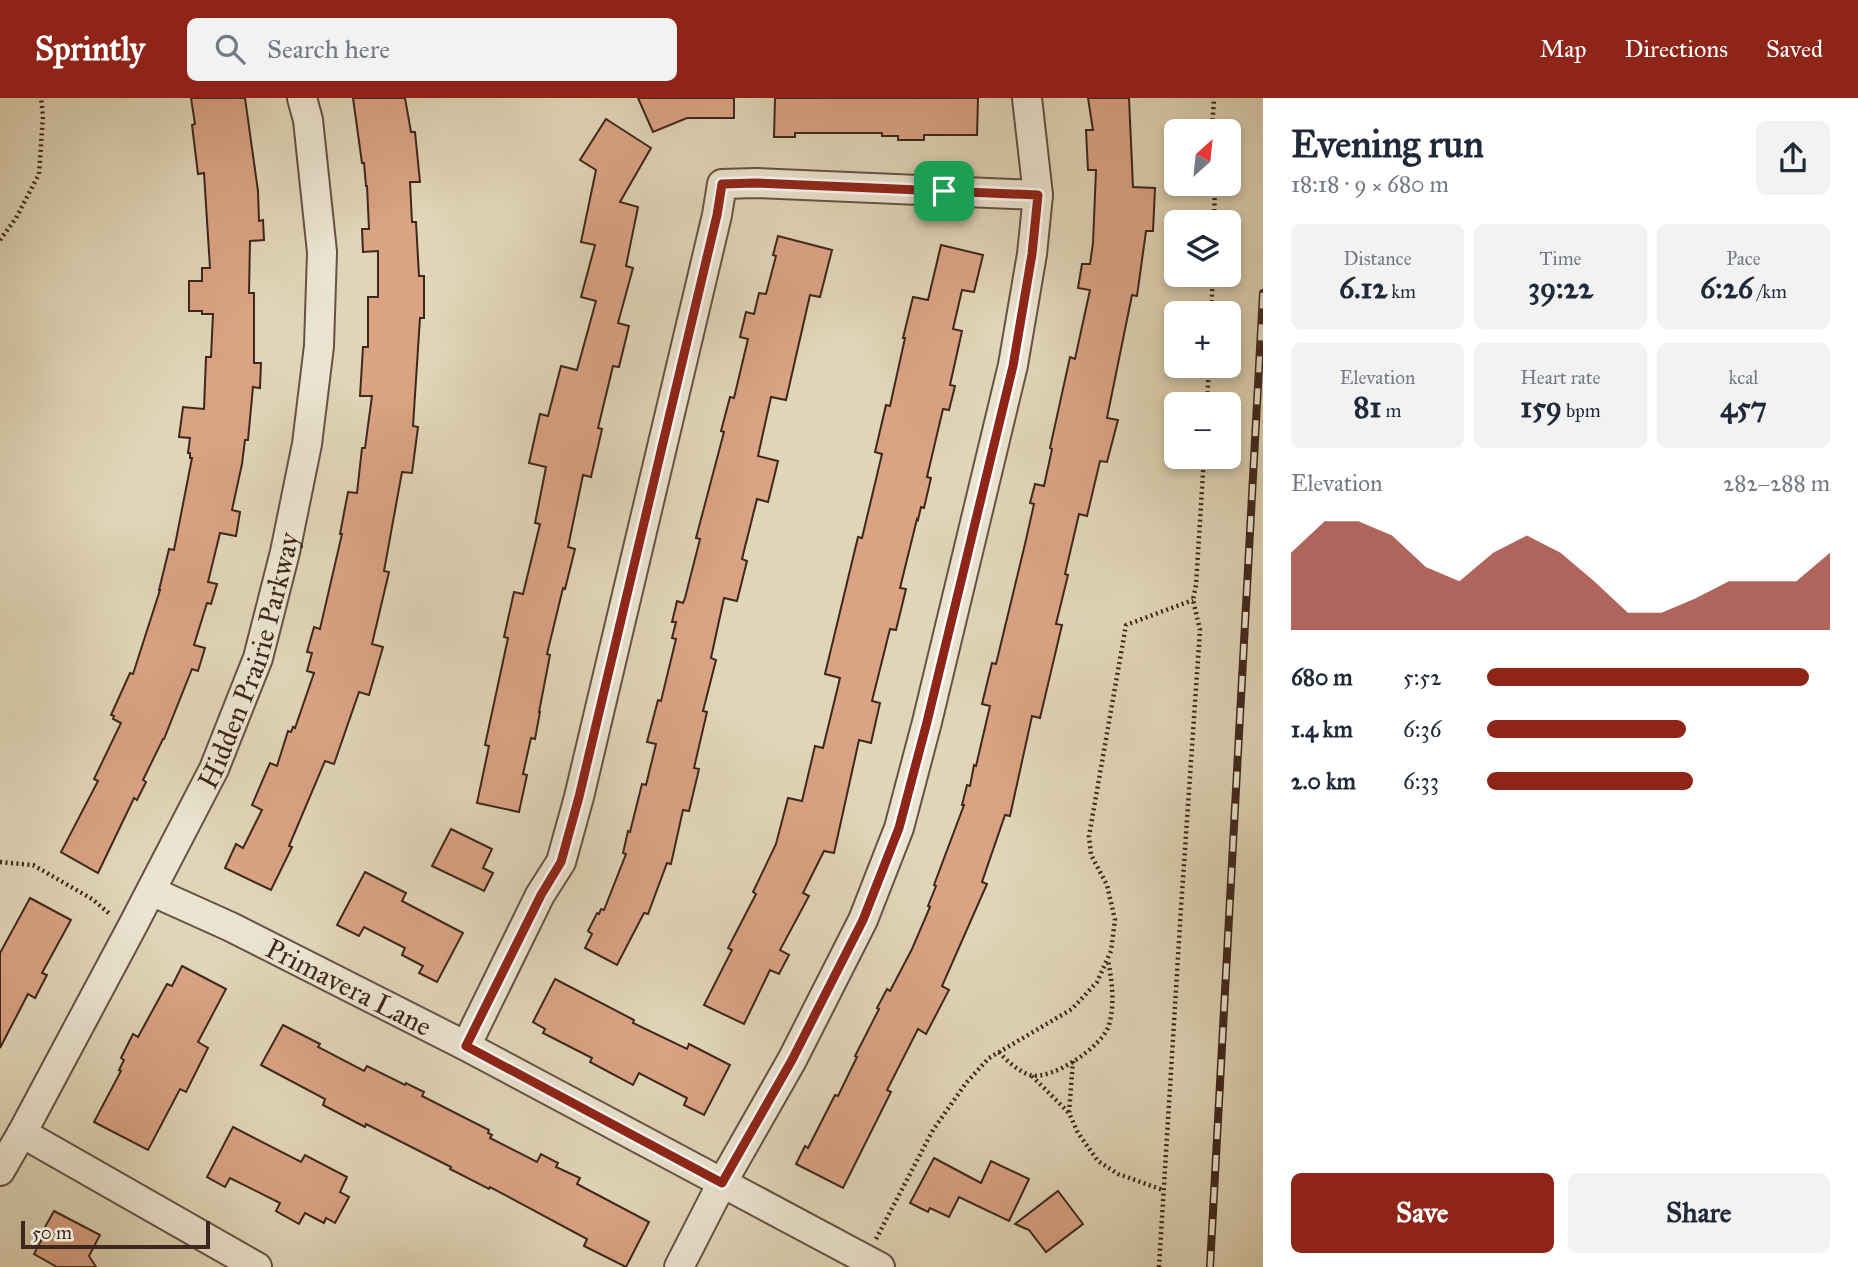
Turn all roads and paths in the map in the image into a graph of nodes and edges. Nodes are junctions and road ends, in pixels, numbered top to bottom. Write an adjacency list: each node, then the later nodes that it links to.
1 (41, 98): 7 (path)
2 (302, 98): 11 (street, Hidden Prairie Parkway)
3 (1027, 98): 6 (street)
4 (1214, 98): 5 (path)
5 (1213, 119)
6 (1038, 195): 14 (street); 21 (street)
7 (0, 240)
8 (1203, 469): 9 (path)
9 (1193, 600): 13 (path); 22 (path)
10 (0, 862): 12 (path)
11 (151, 891): 12 (street, Hidden Prairie Parkway); 14 (street, Primavera Lane)
12 (132, 927): 19 (street, Hidden Prairie Parkway)
13 (1108, 959): 15 (path); 16 (path)
14 (466, 1046): 21 (street, Primavera Lane)
15 (999, 1052): 17 (path); 23 (path)
16 (1073, 1060): 17 (path); 18 (path)
17 (1031, 1075): 18 (path)
18 (1069, 1113): 22 (path)
19 (22, 1133): 20 (street, Hidden Prairie Parkway); 24 (street)
20 (0, 1171)
21 (722, 1183): 23 (street, Primavera Lane); 25 (street)
22 (1163, 1190): 26 (path)
23 (873, 1263)
24 (257, 1267)
25 (679, 1267)
26 (1159, 1267)

